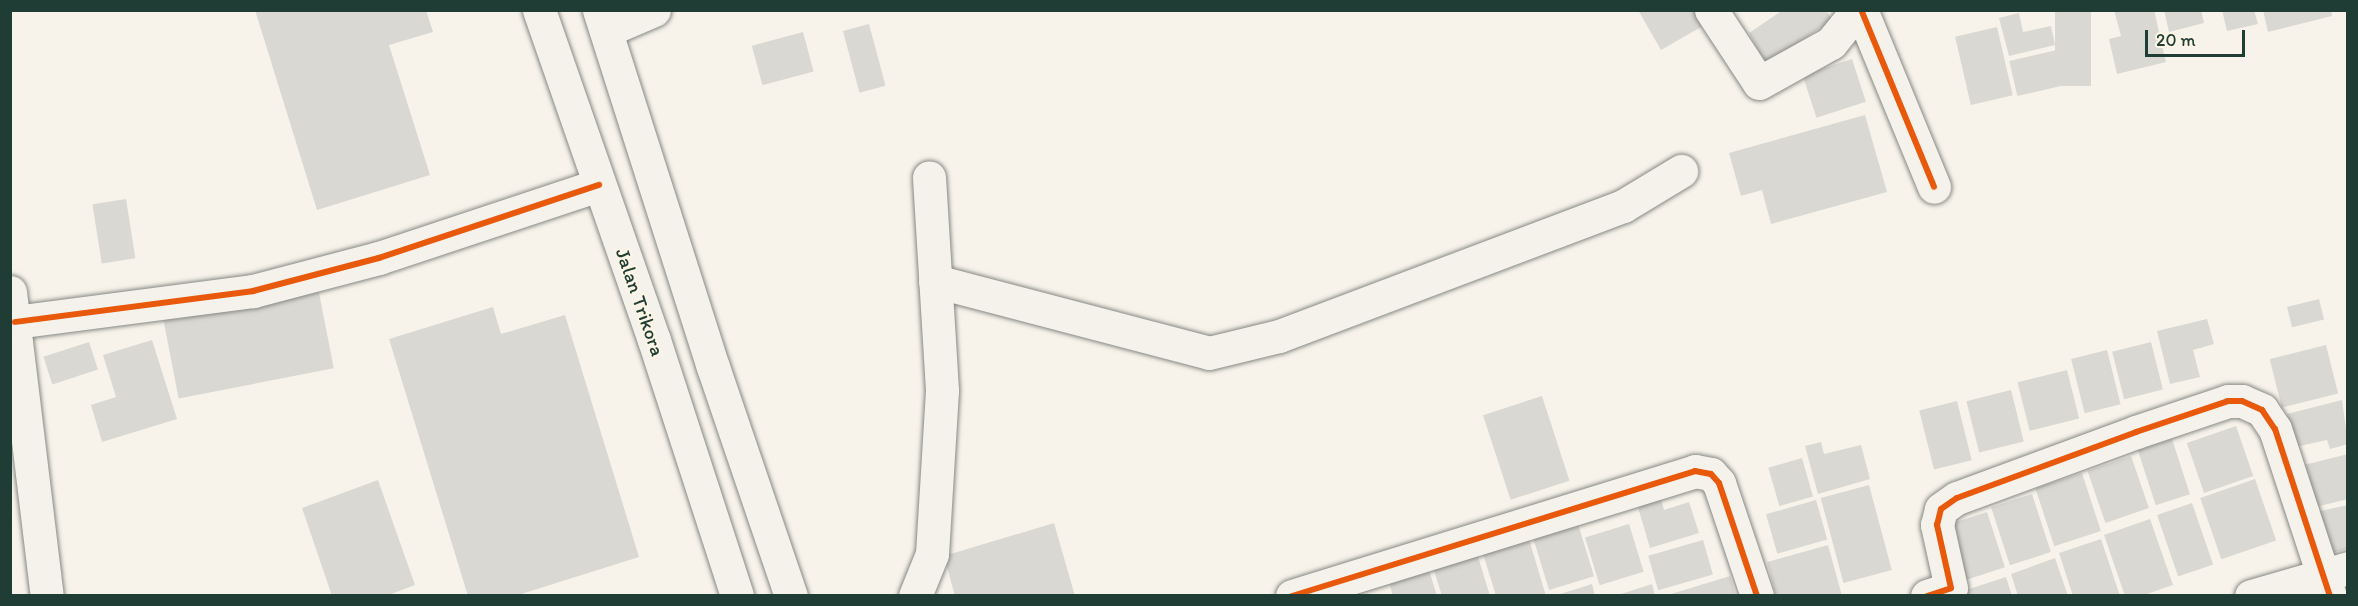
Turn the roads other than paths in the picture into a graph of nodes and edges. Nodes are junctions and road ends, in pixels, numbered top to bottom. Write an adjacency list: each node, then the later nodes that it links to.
1 (538, 10): 8 (street, Jalan Trikora)
2 (654, 10): 5 (street)
3 (1712, 10): 4 (street)
4 (1859, 12): 9 (street)
5 (603, 20): 17 (street)
6 (1681, 171): 10 (street)
7 (929, 177): 10 (street)
8 (598, 185): 11 (street); 16 (street, Jalan Trikora)
9 (1934, 188)
10 (935, 281): 18 (street)
11 (13, 307): 12 (street)
12 (21, 493): 15 (street)
13 (2334, 578): 14 (street); 21 (street)
14 (1944, 593)
15 (48, 596)
16 (737, 596)
17 (791, 596)
18 (915, 596)
19 (1292, 596): 20 (street)
20 (1757, 596)
21 (2250, 596)

